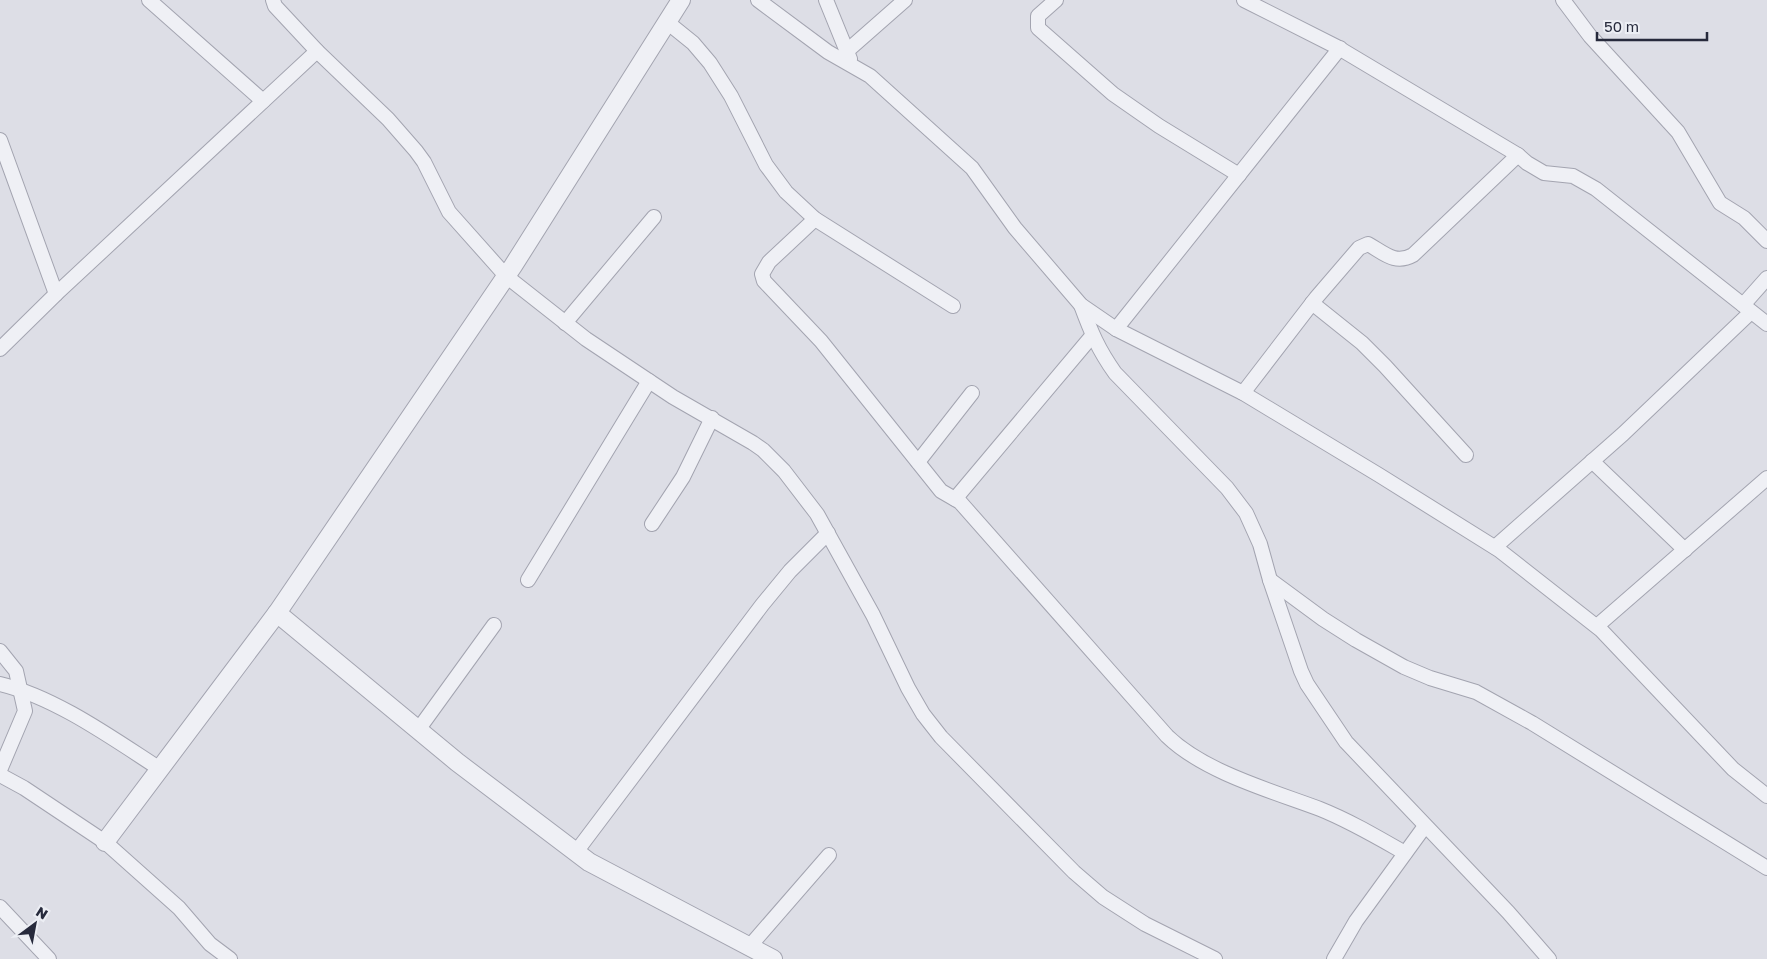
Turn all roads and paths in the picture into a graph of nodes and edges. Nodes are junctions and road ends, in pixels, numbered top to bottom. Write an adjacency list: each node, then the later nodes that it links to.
1 (149, 0): 16 (street)
2 (273, 0): 13 (street)
3 (681, 0): 11 (street)
4 (758, 0): 15 (street)
5 (826, 0): 14 (street)
6 (905, 0): 14 (street)
7 (1056, 0): 19 (street)
8 (1244, 0): 10 (street)
9 (1563, 0): 22 (street)
10 (1265, 4): 12 (street)
11 (667, 22): 21 (street); 23 (street)
12 (1340, 48): 18 (street); 19 (street)
13 (317, 51): 16 (street); 23 (street)
14 (847, 51): 15 (street)
15 (853, 66): 27 (street)
16 (263, 101): 25 (street)
17 (0, 140): 25 (street)
18 (1518, 154): 26 (street); 29 (street)
19 (1240, 175): 32 (street)
20 (654, 216): 30 (street)
21 (814, 219): 28 (street); 41 (street)
22 (1767, 241)
23 (506, 276): 30 (street); 50 (street)
24 (1767, 278): 29 (street)
25 (56, 294): 34 (street)
26 (1312, 303): 36 (street); 39 (street)
27 (1081, 305): 32 (street); 33 (street)
28 (953, 306)
29 (1747, 308): 31 (street); 40 (street)
30 (565, 323): 35 (street)
31 (1767, 324)
32 (1116, 329): 36 (street)
33 (1092, 336): 43 (street); 49 (street)
34 (0, 349)
35 (649, 381): 38 (street); 48 (street)
36 (1243, 393): 46 (street)
37 (972, 394): 41 (street)
38 (712, 418): 44 (street); 45 (street)
39 (1466, 455)
40 (1592, 461): 46 (street); 47 (street)
41 (918, 462): 43 (street)
42 (1767, 478): 47 (street)
43 (955, 499): 64 (street)
44 (652, 524)
45 (828, 533): 63 (street); 72 (street)
46 (1494, 547): 52 (street)
47 (1685, 550): 52 (street)
48 (528, 580)
49 (1270, 580): 61 (street); 66 (street)
50 (277, 613): 56 (street); 57 (street)
51 (494, 625): 56 (street)
52 (1597, 626): 60 (street)
53 (0, 651): 55 (street)
54 (0, 684): 55 (street)
55 (19, 688): 57 (street); 58 (street)
56 (418, 730): 63 (street)
57 (160, 769): 62 (street)
58 (0, 770)
59 (0, 775): 62 (street)
60 (1767, 796)
61 (1425, 826): 64 (street); 74 (street)
62 (105, 842): 70 (street)
63 (576, 852): 68 (street)
64 (1405, 853): 73 (street)
65 (829, 855): 68 (street)
66 (1767, 868)
67 (0, 907): 69 (street)
68 (749, 947): 71 (street)
69 (49, 959)
70 (230, 959)
71 (773, 959)
72 (1215, 959)
73 (1334, 959)
74 (1549, 959)

